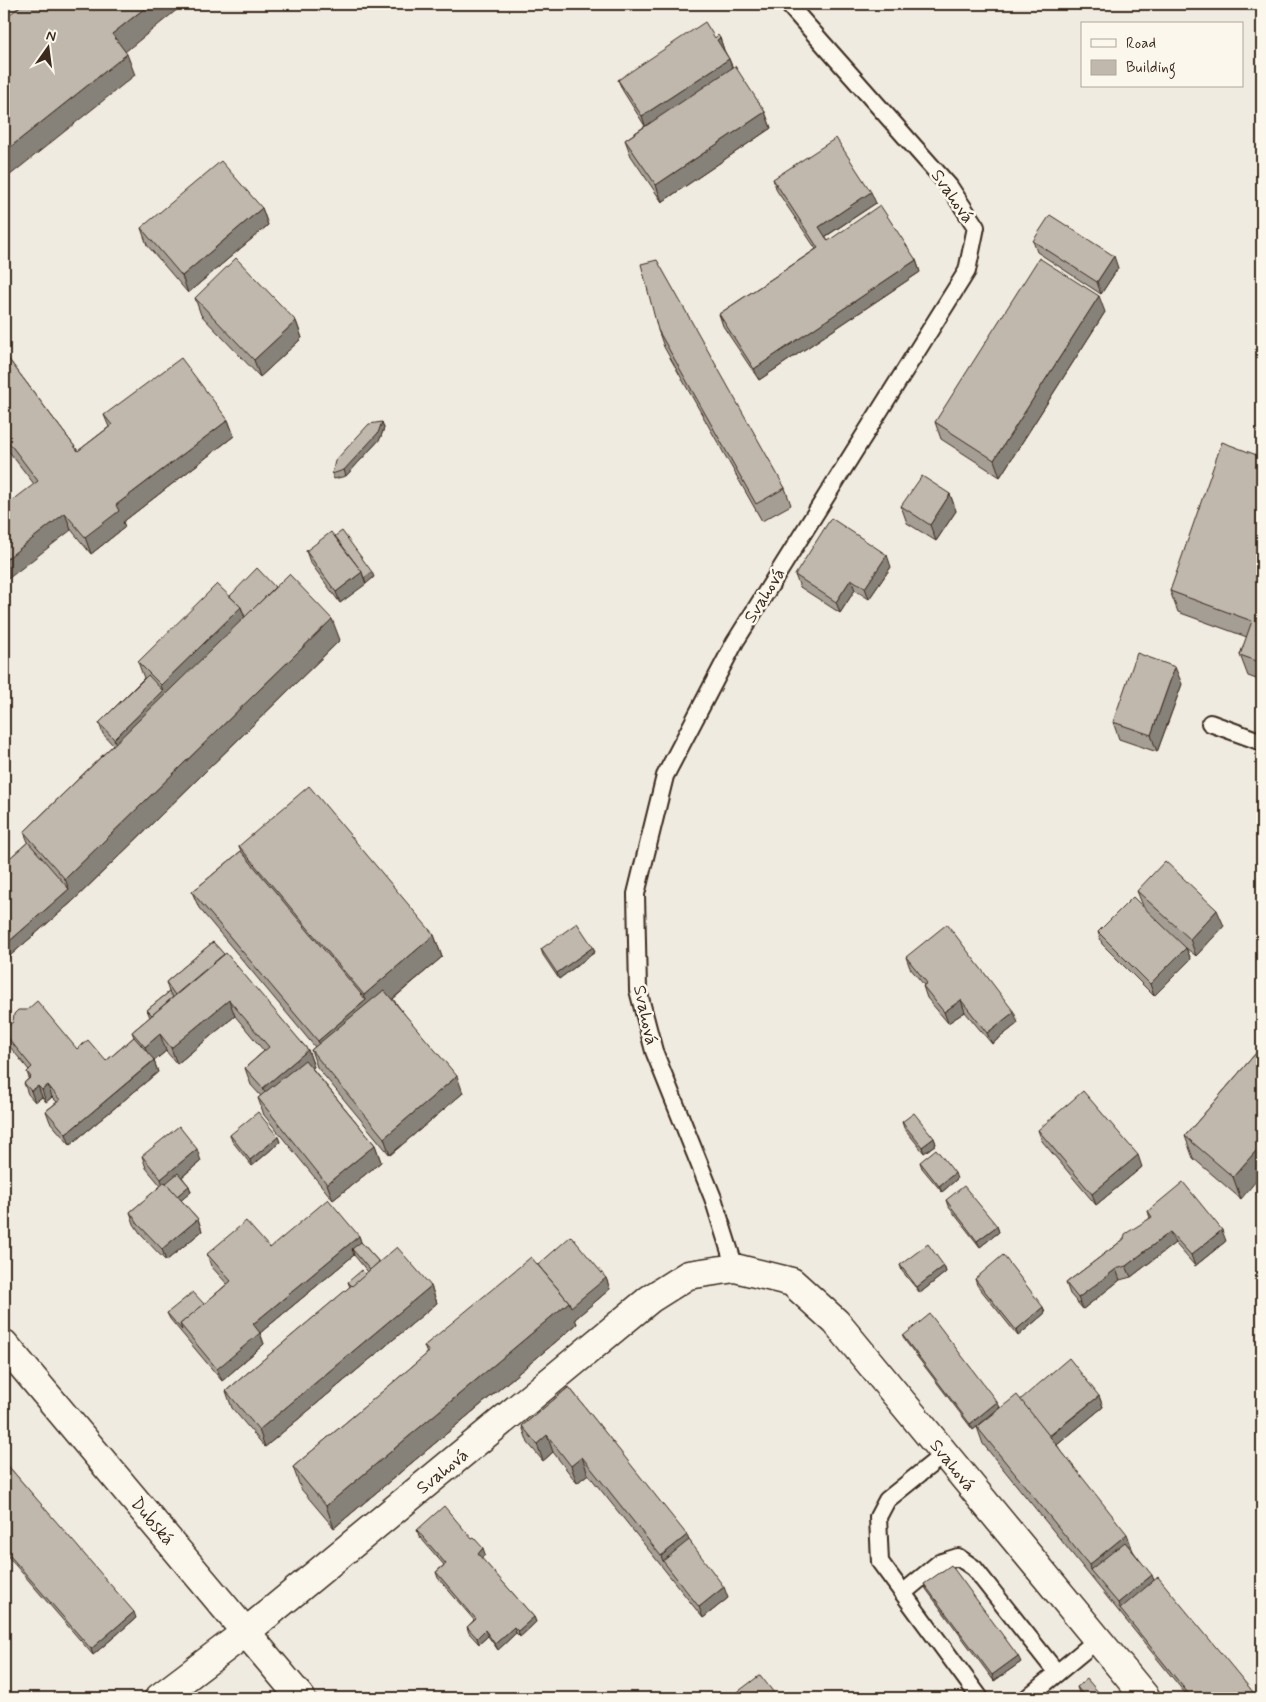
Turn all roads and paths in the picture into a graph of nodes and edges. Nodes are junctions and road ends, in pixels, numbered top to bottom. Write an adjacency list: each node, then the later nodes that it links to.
1 (788, 4): 4 (lane, Svahová)
2 (1210, 723): 3 (lane)
3 (1262, 742)
4 (735, 1268): 6 (street, Svahová); 8 (street, Svahová)
5 (4, 1344): 8 (street, Dubská)
6 (944, 1454): 7 (lane); 9 (street, Svahová)
7 (903, 1593): 10 (lane); 13 (lane)
8 (246, 1632): 11 (street, Svahová); 12 (street, Dubská)
9 (1097, 1640): 10 (lane); 15 (street, Svahová)
10 (1057, 1673): 14 (lane)
11 (159, 1698)
12 (301, 1698)
13 (980, 1698)
14 (1027, 1698)
15 (1146, 1698)

